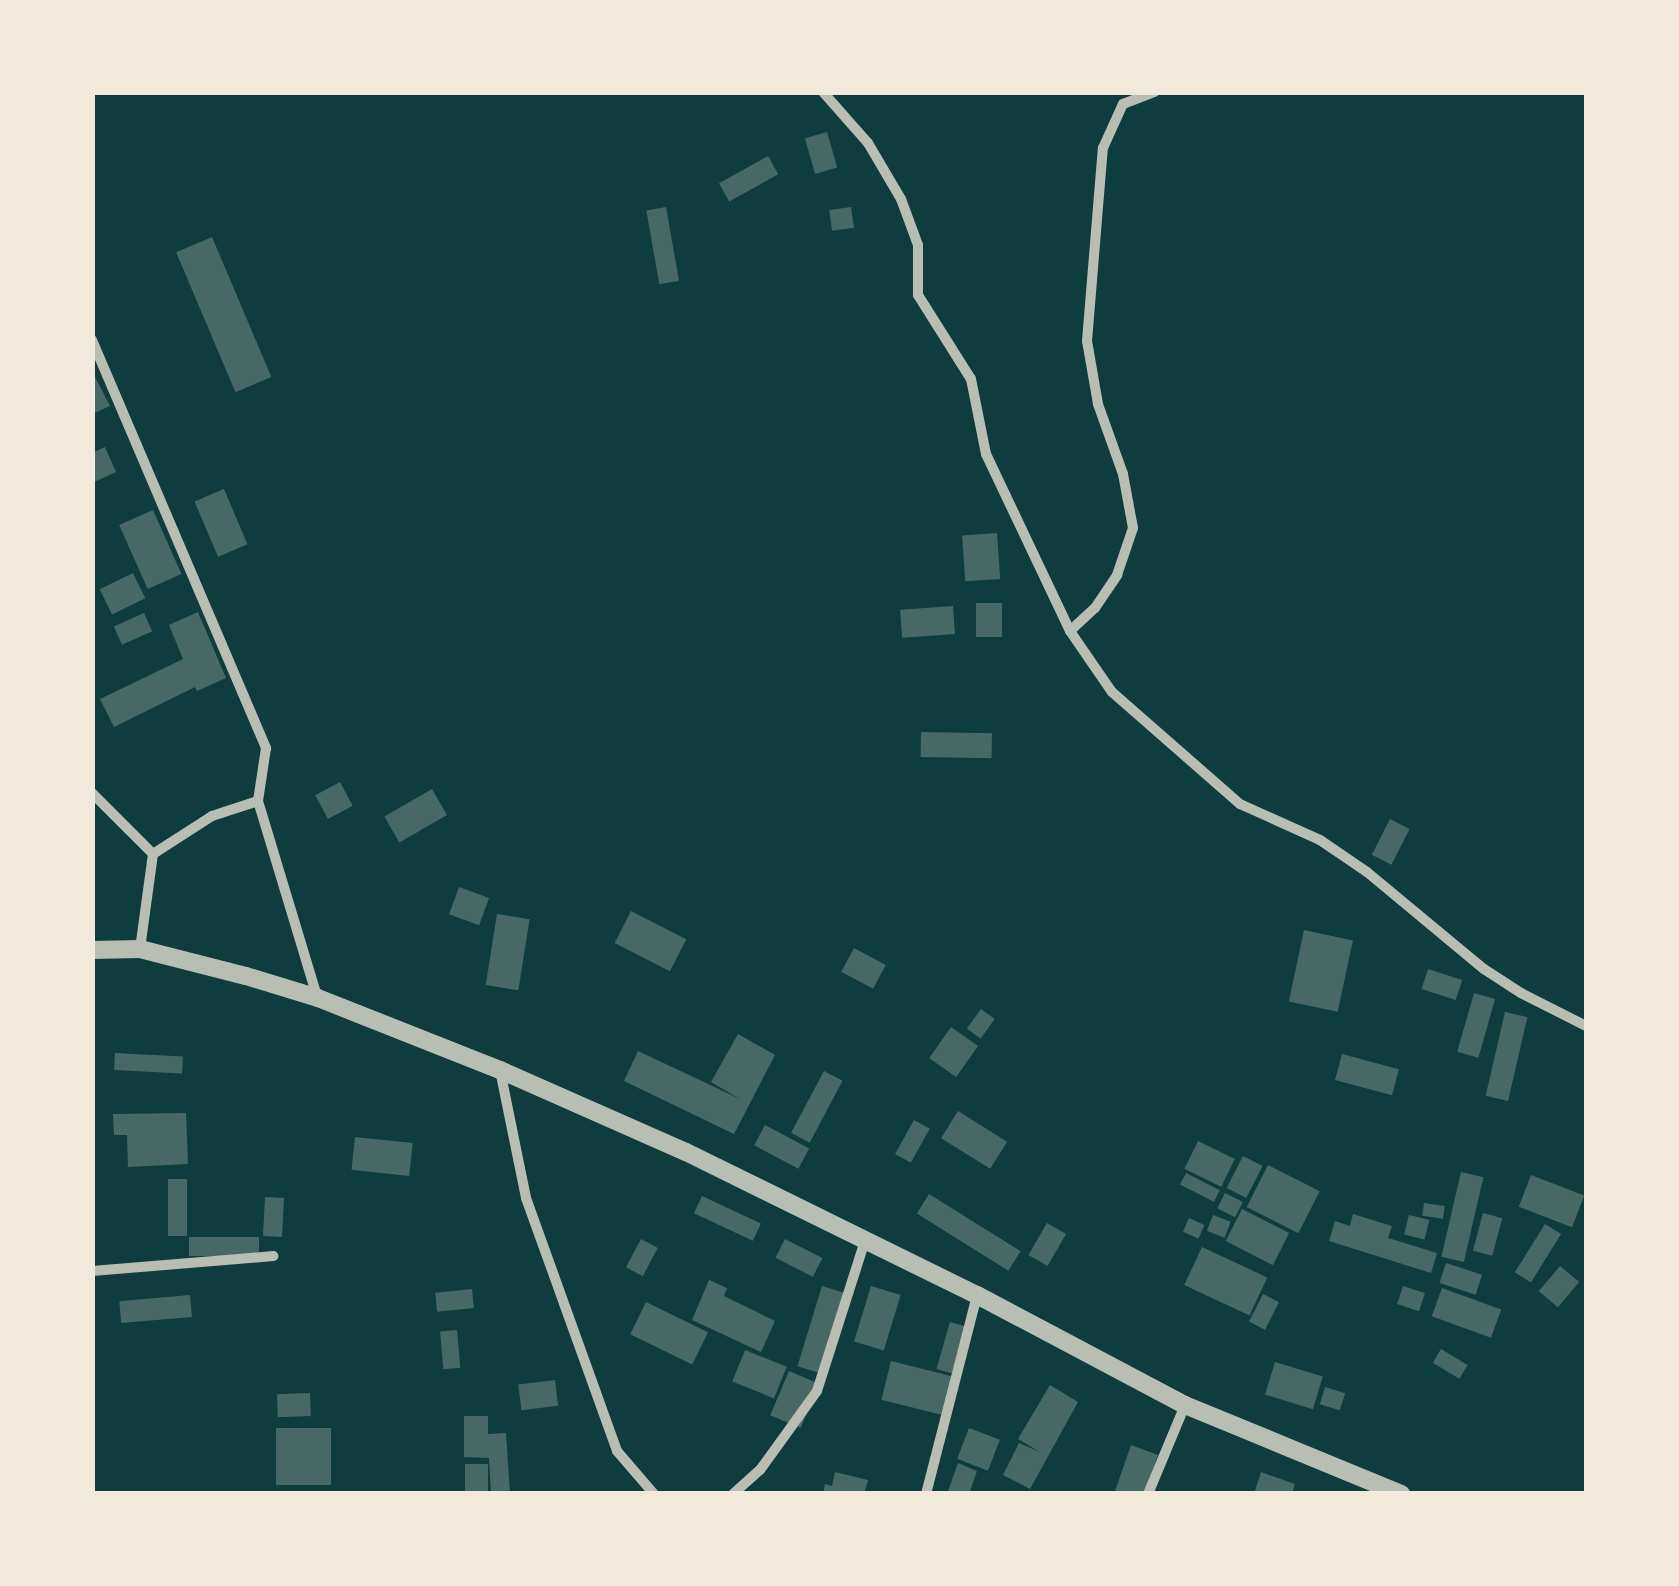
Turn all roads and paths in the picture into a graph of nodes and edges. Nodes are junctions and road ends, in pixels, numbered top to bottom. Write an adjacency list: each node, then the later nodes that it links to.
1 (822, 92): 4 (street)
2 (1156, 92): 4 (street)
3 (92, 340): 6 (street)
4 (1070, 630): 11 (street)
5 (92, 792): 7 (street)
6 (258, 801): 7 (street); 10 (street)
7 (153, 854): 8 (street)
8 (140, 949): 9 (street); 10 (street)
9 (92, 950)
10 (318, 998): 12 (street)
11 (1586, 1026)
12 (500, 1070): 13 (street); 18 (street)
13 (865, 1241): 16 (street); 19 (street)
14 (273, 1256): 15 (street)
15 (92, 1271)
16 (978, 1295): 17 (street); 20 (street)
17 (1185, 1404): 21 (street); 22 (street)
18 (654, 1494)
19 (733, 1494)
20 (926, 1494)
21 (1148, 1494)
22 (1401, 1494)

